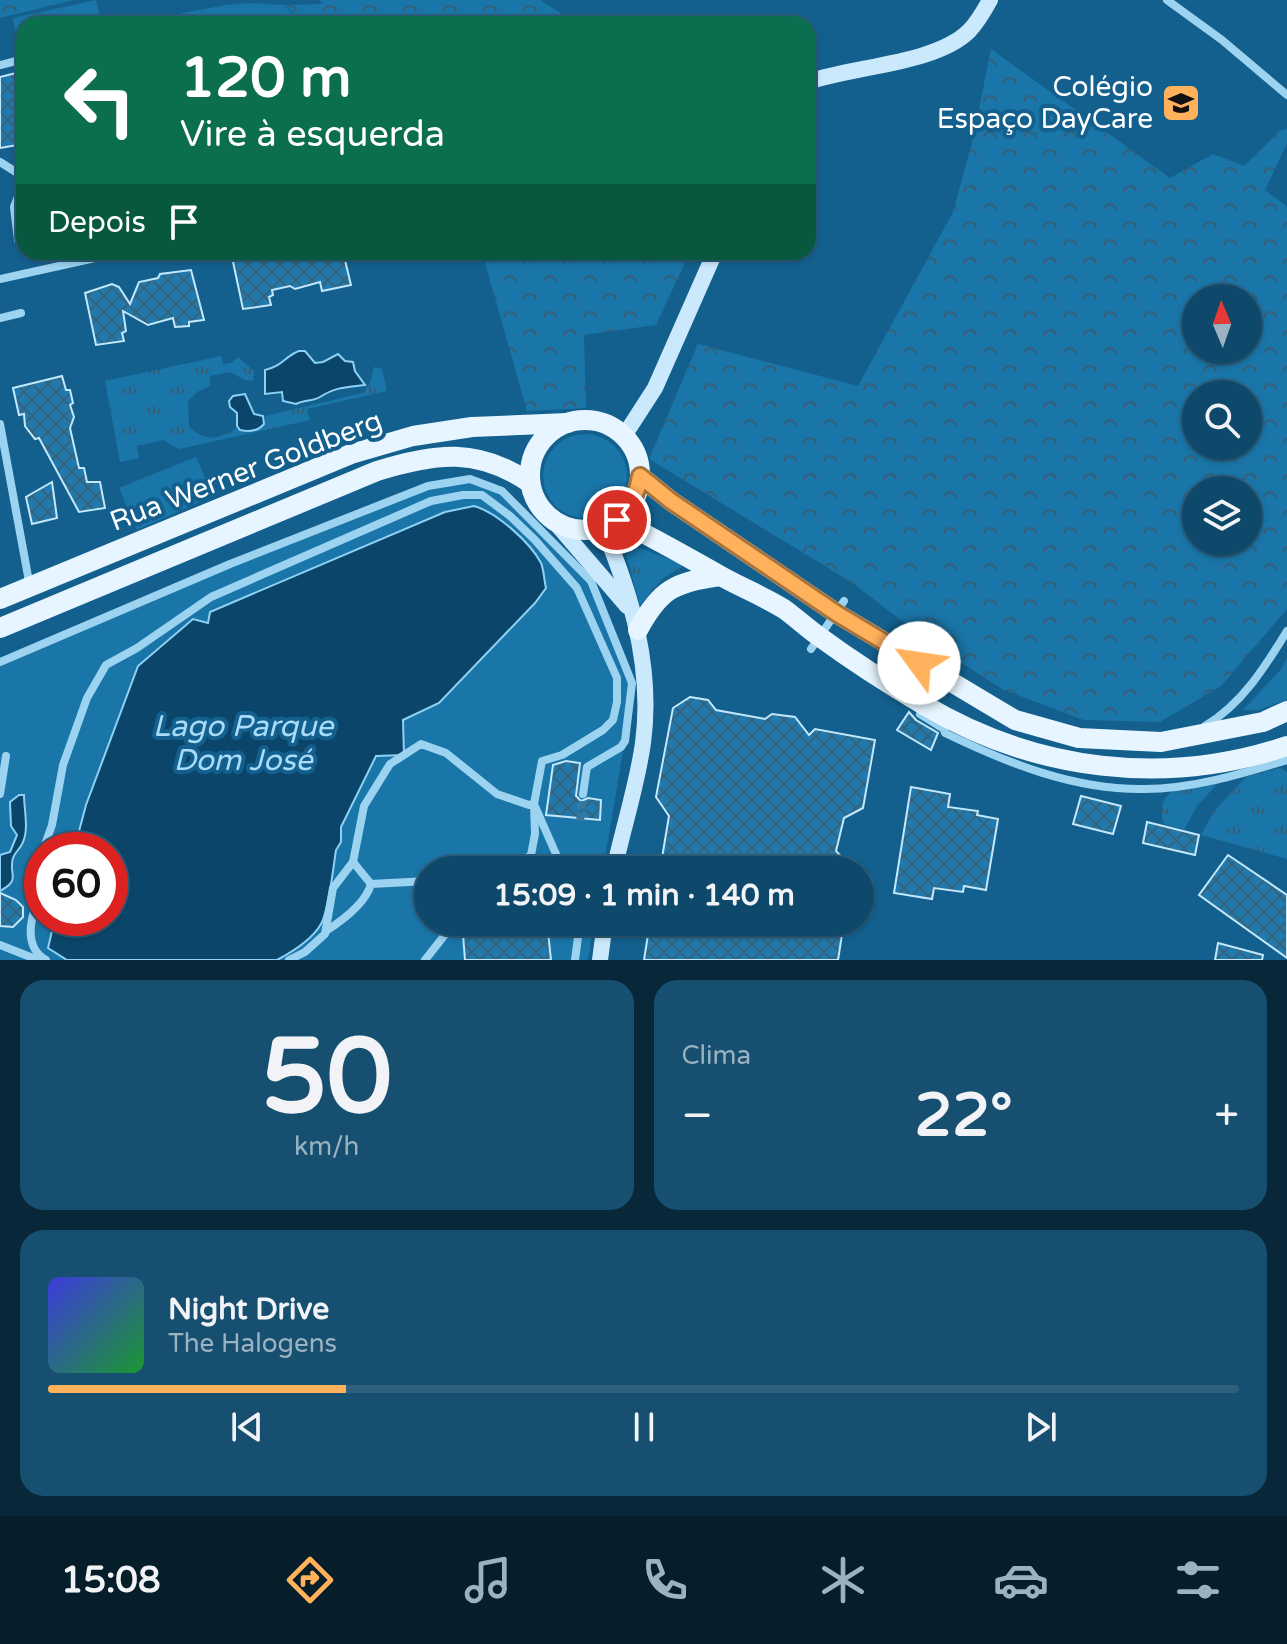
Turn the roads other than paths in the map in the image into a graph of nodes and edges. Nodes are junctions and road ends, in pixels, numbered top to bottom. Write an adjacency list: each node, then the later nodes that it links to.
1 (990, 0): 3 (street)
2 (1167, 0): 4 (street)
3 (816, 80)
4 (1287, 95)
5 (16, 202): 6 (street)
6 (16, 224)
7 (86, 260): 9 (street)
8 (711, 260): 14 (street)
9 (0, 279)
10 (21, 313): 11 (street)
11 (0, 318)
12 (568, 423): 14 (main road); 16 (main road); 20 (main road, Rua Werner Goldberg)
13 (0, 424): 20 (street)
14 (624, 436): 15 (main road)
15 (640, 476): 18 (main road); 22 (main road)
16 (530, 483): 17 (main road); 24 (main road, Rua Werner Goldberg)
17 (554, 521): 18 (main road); 23 (street)
18 (610, 524): 19 (main road); 23 (street)
19 (720, 576): 23 (main road); 26 (main road)
20 (30, 587): 21 (main road, Rua Werner Goldberg)
21 (0, 599)
22 (840, 607): 26 (street); 30 (main road)
23 (636, 622): 40 (street)
24 (0, 628)
25 (1287, 631): 30 (street)
26 (815, 643): 31 (main road)
27 (0, 662): 35 (street)
28 (1287, 711): 30 (main road)
29 (920, 714): 33 (street)
30 (1161, 742)
31 (1287, 746)
32 (6, 756): 34 (street)
33 (1287, 760)
34 (0, 794)
35 (583, 794)
36 (534, 804): 37 (street); 38 (street); 39 (street); 41 (street)
37 (50, 832)
38 (530, 856)
39 (557, 856)
40 (617, 856)
41 (353, 862): 43 (street); 44 (street)
42 (414, 882): 43 (street)
43 (371, 884): 44 (street)
44 (326, 931): 52 (street)
45 (31, 936): 51 (street)
46 (444, 936): 53 (street)
47 (578, 936): 54 (street)
48 (603, 936): 55 (street)
49 (0, 945): 50 (street)
50 (38, 960)
51 (46, 960)
52 (289, 960)
53 (425, 960)
54 (575, 960)
55 (600, 960)

